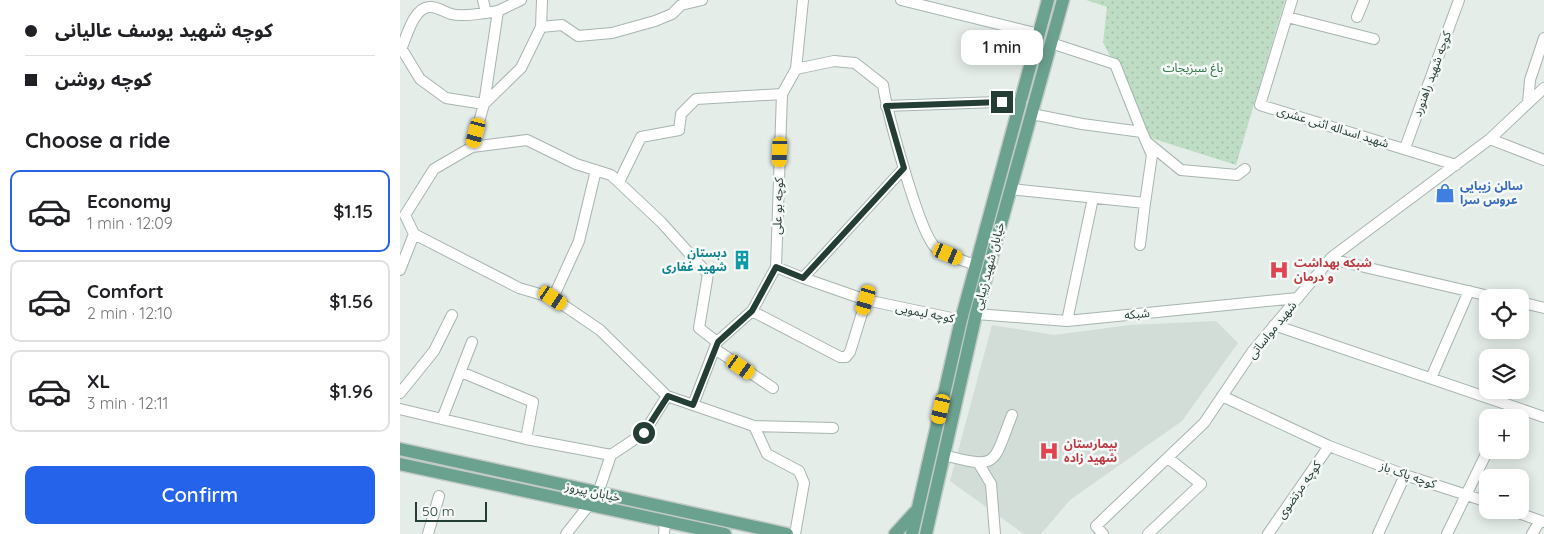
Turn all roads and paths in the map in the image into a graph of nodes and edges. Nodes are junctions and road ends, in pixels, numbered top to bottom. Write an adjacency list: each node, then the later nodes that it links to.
1 (483, 0): 13 (street)
2 (521, 0): 12 (street)
3 (542, 0): 16 (street)
4 (702, 0): 16 (street)
5 (803, 0): 22 (street, کوچه بو علی)
6 (901, 0): 17 (street)
7 (1048, 0): 17 (main road, خیابان شهید زیبایی)
8 (1063, 0): 20 (main road, خیابان شهید زیبایی)
9 (1292, 0): 14 (street)
10 (1364, 0): 15 (street)
11 (1459, 0): 34 (street, کوچه شهید راهنورد)
12 (498, 11): 13 (street); 27 (street)
13 (486, 13): 21 (street)
14 (1287, 17): 19 (street); 34 (street, شهید اسداله اثنی عشری)
15 (1358, 17)
16 (541, 27): 27 (street)
17 (1038, 34): 25 (main road, خیابان شهید زیبایی)
18 (1544, 38): 26 (street)
19 (1374, 39)
20 (1051, 43): 29 (main road, خیابان شهید زیبایی); 30 (street)
21 (401, 46): 27 (street)
22 (796, 69): 24 (street, کوچه بو علی); 28 (street)
23 (1544, 88): 26 (street, شهید مواساتی)
24 (782, 94): 40 (street); 49 (street, کوچه بو علی)
25 (1022, 101): 28 (street); 48 (main road, خیابان شهید زیبایی)
26 (1528, 103): 31 (street, شهید مواساتی)
27 (484, 104): 33 (street)
28 (886, 106): 37 (street)
29 (1032, 114): 30 (street); 41 (main road, خیابان شهید زیبایی)
30 (1142, 132): 32 (street)
31 (1490, 140): 35 (street); 36 (street, شهید مواساتی)
32 (1148, 143): 38 (street); 43 (street)
33 (472, 147): 39 (street); 44 (street)
34 (1405, 148): 36 (street, شهید اسداله اثنی عشری)
35 (1544, 160)
36 (1456, 165): 47 (street, شهید مواساتی)
37 (904, 168): 48 (street); 51 (street)
38 (1244, 169)
39 (596, 170): 40 (street); 54 (street)
40 (619, 182): 66 (street)
41 (1010, 189): 42 (street); 60 (main road, خیابان شهید زیبایی)
42 (1093, 198): 43 (street); 63 (street)
43 (1144, 203): 46 (street)
44 (402, 215): 45 (street)
45 (414, 234): 50 (street); 54 (street)
46 (1140, 245)
47 (1330, 259): 52 (street); 55 (street, شهید مواساتی)
48 (975, 265): 62 (main road, خیابان شهید زیبایی)
49 (776, 267): 51 (street, کوچه لیمویی); 59 (street)
50 (400, 270)
51 (803, 278): 56 (street, کوچه لیمویی)
52 (1469, 291): 53 (street); 68 (street)
53 (1479, 293)
54 (553, 298): 71 (street)
55 (1298, 298): 63 (street, شبکه); 64 (street, شهید مواساتی)
56 (866, 300): 59 (street); 62 (street, کوچه لیمویی)
57 (1529, 304): 58 (street)
58 (1544, 308)
59 (752, 311): 66 (street)
60 (976, 314): 63 (street, شبکه); 85 (main road, خیابان شهید زیبایی)
61 (452, 315): 70 (street)
62 (960, 320): 97 (main road, خیابان شهید زیبایی)
63 (1067, 321)
64 (1274, 325): 68 (street); 72 (street, شهید مواساتی)
65 (472, 342): 67 (street)
66 (716, 345): 69 (street); 73 (street)
67 (461, 372): 79 (street); 82 (street)
68 (1431, 378): 74 (street)
69 (772, 388)
70 (400, 393)
71 (668, 396): 73 (street); 86 (street)
72 (1222, 396): 83 (street, کوچه پاک باز); 87 (street, شهید مواساتی)
73 (693, 405): 80 (street)
74 (1509, 406): 76 (street); 78 (street)
75 (400, 409): 79 (street)
76 (1508, 409)
77 (1012, 415): 90 (street)
78 (1544, 417)
79 (442, 419): 82 (street)
80 (754, 426): 81 (street); 106 (street)
81 (833, 428)
82 (526, 439): 86 (street)
83 (1329, 446): 91 (street, کوچه پاک باز); 114 (street, کوچه مرتضوی)
84 (400, 450): 92 (main road, خیابان پیروز)
85 (943, 455): 90 (street); 98 (main road, خیابان شهید زیبایی)
86 (611, 456): 92 (street)
87 (1168, 458): 112 (street, شهید مواساتی); 113 (street)
88 (1483, 459): 93 (street)
89 (400, 464): 96 (main road, خیابان پیروز)
90 (979, 464): 111 (street)
91 (1405, 475): 93 (street, کوچه پاک باز); 115 (street)
92 (598, 493): 105 (main road, خیابان پیروز)
93 (1465, 494): 95 (street, کوچه پاک باز); 116 (street)
94 (439, 496): 102 (street)
95 (1479, 499)
96 (589, 504): 101 (main road, خیابان پیروز); 103 (street)
97 (919, 505): 107 (main road); 108 (main road, خیابان شهید زیبایی)
98 (930, 517): 109 (main road, خیابان شهید زیبایی); 110 (main road)
99 (1529, 517): 100 (street)
100 (1542, 521): 117 (street)
101 (664, 528): 104 (main road, خیابان پیروز)
102 (428, 534)
103 (566, 534)
104 (725, 534)
105 (787, 534)
106 (795, 534)
107 (896, 534)
108 (912, 534)
109 (926, 534)
110 (936, 534)
111 (995, 534)
112 (1103, 534)
113 (1148, 534)
114 (1268, 534)
115 (1378, 534)
116 (1447, 534)
117 (1532, 534)

